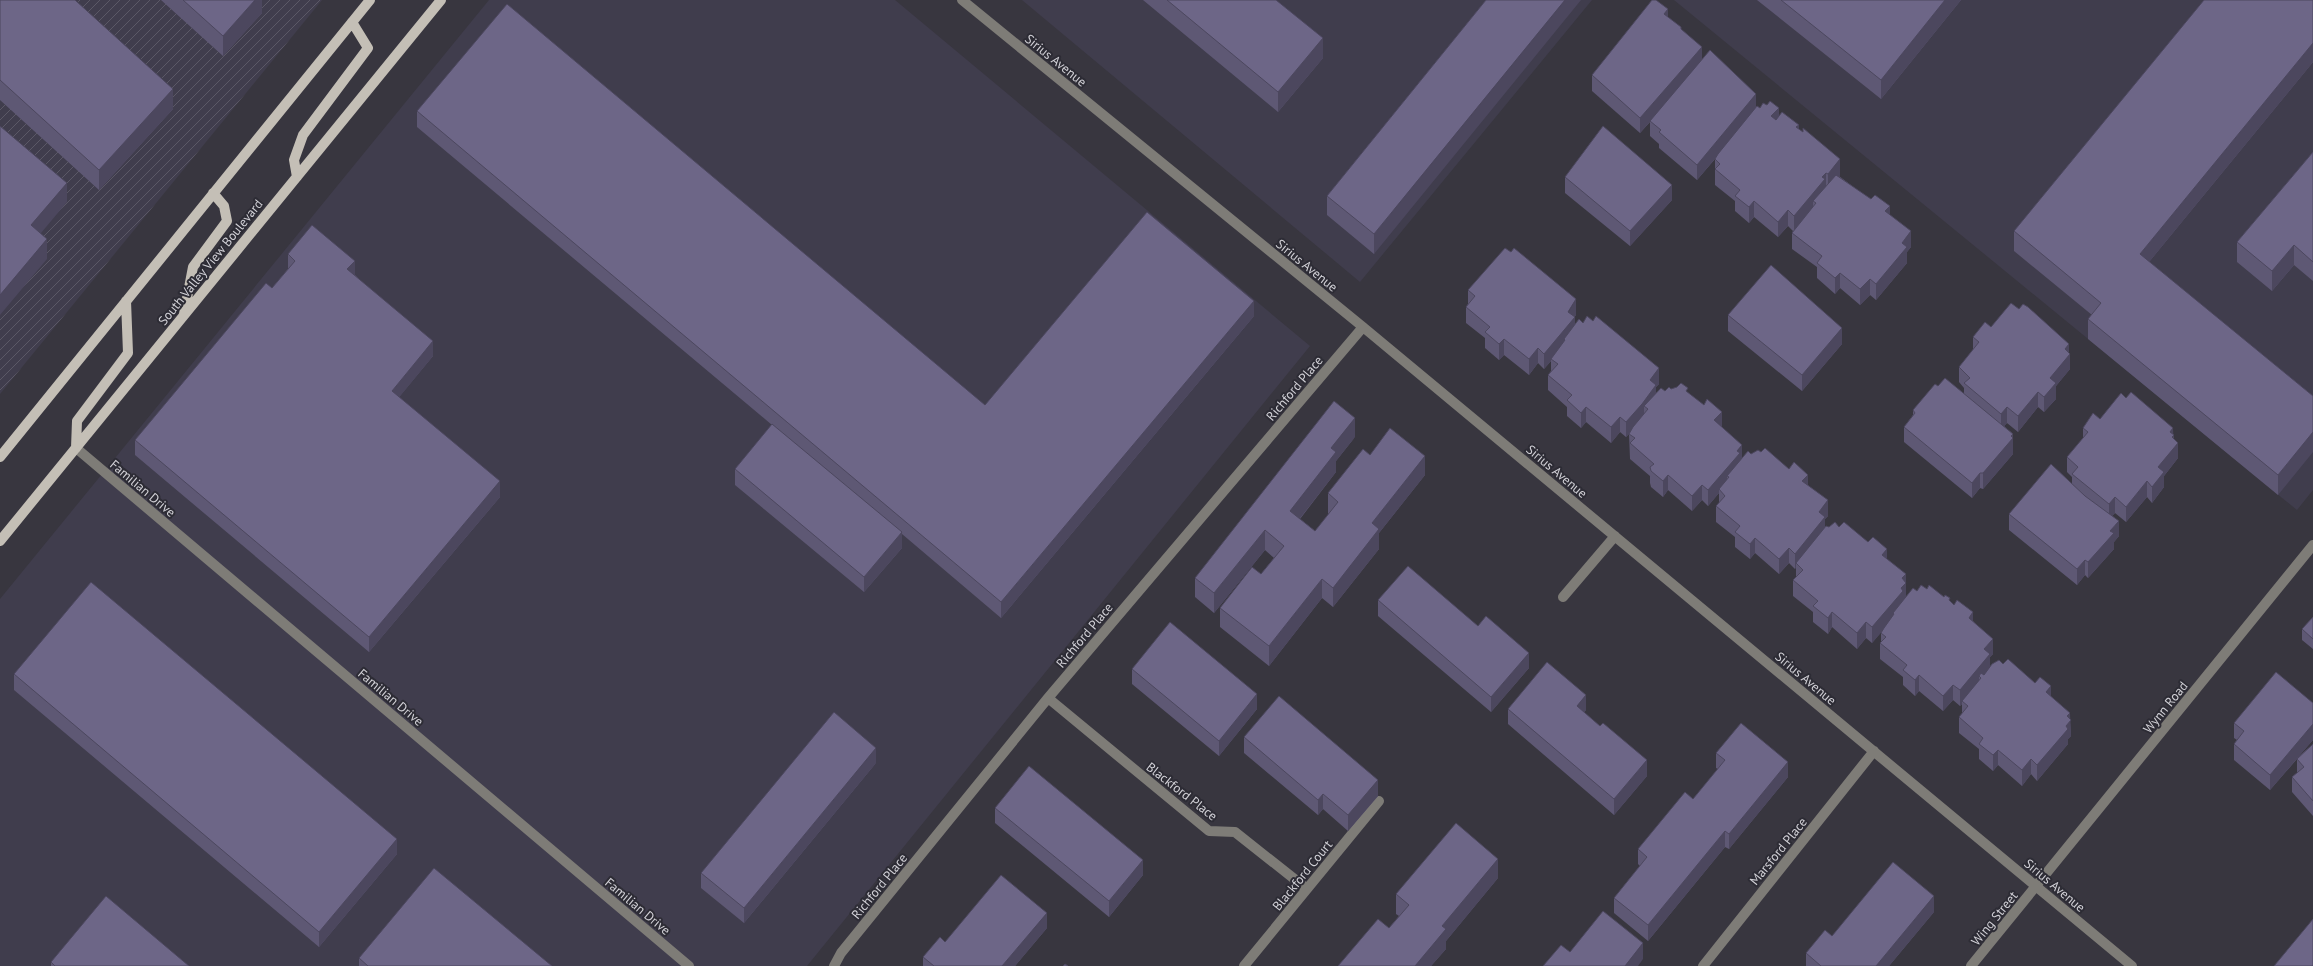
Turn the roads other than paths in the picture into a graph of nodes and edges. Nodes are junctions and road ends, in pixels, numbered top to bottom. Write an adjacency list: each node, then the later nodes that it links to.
1 (370, 0): 4 (main road)
2 (441, 0): 5 (main road, South Valley View Boulevard)
3 (962, 0): 9 (street, Sirius Avenue)
4 (352, 22): 5 (main road); 6 (main road)
5 (297, 177): 8 (main road, South Valley View Boulevard)
6 (213, 193): 7 (main road); 8 (main road)
7 (126, 301): 10 (main road); 11 (main road)
8 (184, 316): 10 (main road, South Valley View Boulevard)
9 (1363, 327): 12 (street, Sirius Avenue); 16 (street, Richford Place)
10 (76, 448): 13 (main road, South Valley View Boulevard); 21 (street, Familian Drive)
11 (0, 457)
12 (1615, 536): 15 (street); 17 (street, Sirius Avenue)
13 (0, 541)
14 (2313, 544): 19 (street, Wynn Road)
15 (1562, 598)
16 (1048, 698): 20 (street, Blackford Place); 22 (street, Richford Place)
17 (1874, 751): 19 (street, Sirius Avenue); 24 (street, Marsford Place)
18 (1379, 801): 20 (street, Blackford Court)
19 (2036, 886): 25 (street, Wing Street); 26 (street, Sirius Avenue)
20 (1307, 889): 23 (street, Blackford Court)
21 (689, 966)
22 (834, 966)
23 (1244, 966)
24 (1703, 966)
25 (1972, 966)
26 (2132, 966)

